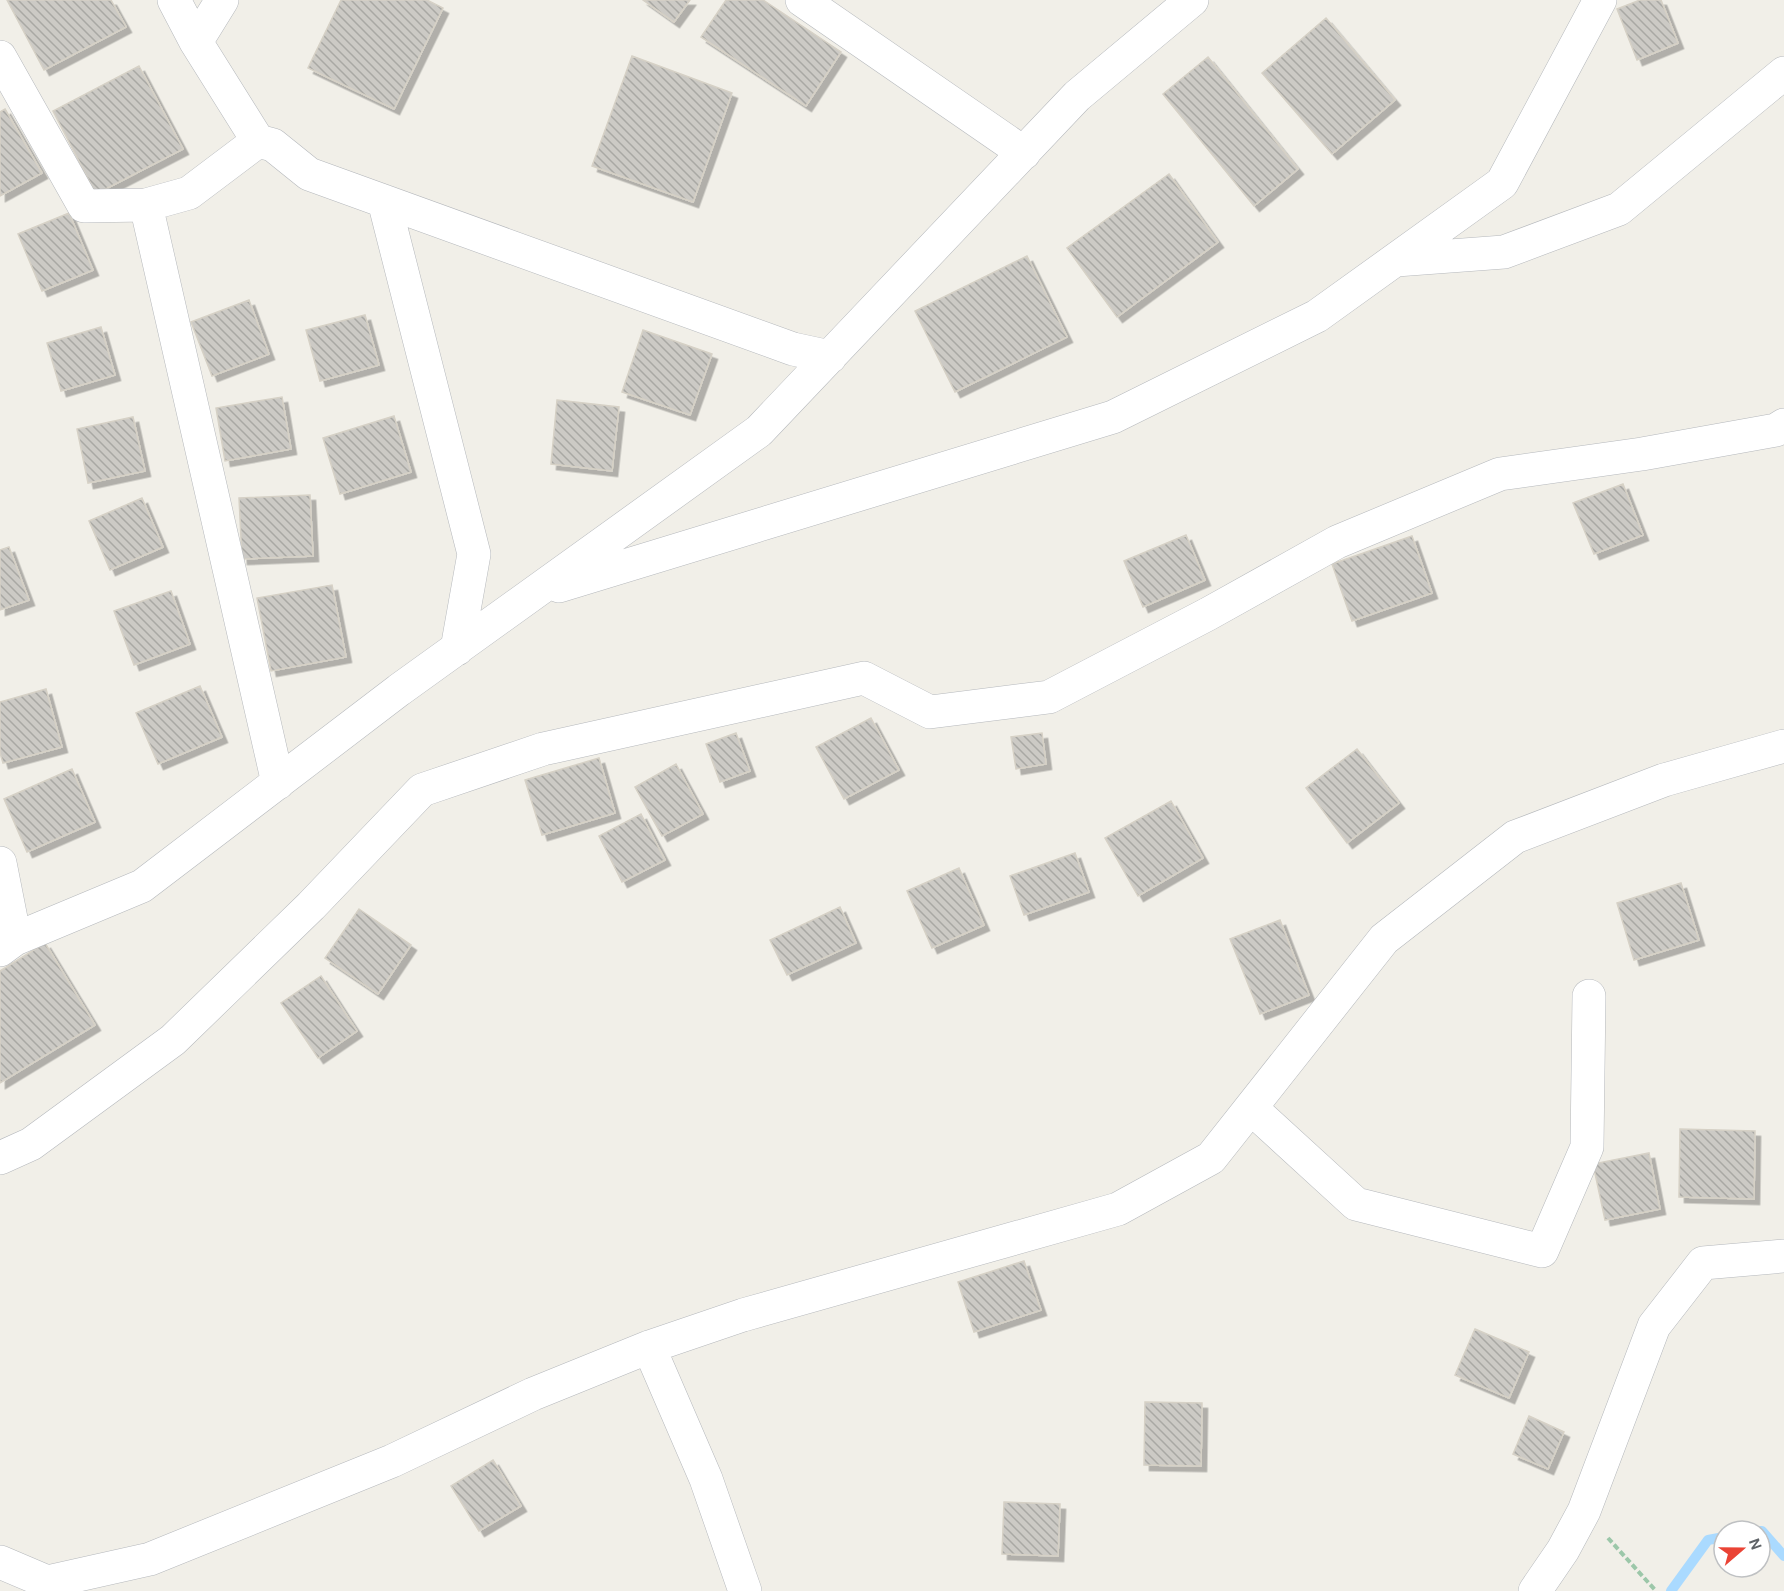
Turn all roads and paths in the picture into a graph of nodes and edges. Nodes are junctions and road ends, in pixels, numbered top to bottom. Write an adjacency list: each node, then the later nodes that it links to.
1 (174, 0): 6 (street)
2 (222, 0): 6 (street)
3 (802, 0): 10 (street)
4 (1192, 0): 10 (street)
5 (1600, 0): 13 (street)
6 (196, 42): 9 (street)
7 (0, 57): 12 (street)
8 (1784, 73): 13 (street)
9 (258, 141): 11 (street); 12 (street)
10 (1024, 153): 14 (street)
11 (384, 201): 14 (street); 17 (street)
12 (146, 205): 19 (street)
13 (1395, 260): 16 (street)
14 (830, 357): 16 (street)
15 (1784, 425): 24 (street)
16 (534, 593): 17 (street)
17 (457, 649): 19 (street)
18 (1784, 746): 23 (street)
19 (278, 783): 21 (street)
20 (0, 863): 21 (street)
21 (8, 944)
22 (1589, 996): 23 (street)
23 (1251, 1108): 26 (street)
24 (0, 1158)
25 (1784, 1256): 27 (street)
26 (649, 1347): 28 (street); 29 (street)
27 (1584, 1511): 30 (street); 31 (path)
28 (0, 1562)
29 (745, 1591)
30 (1535, 1591)
31 (1656, 1591)

